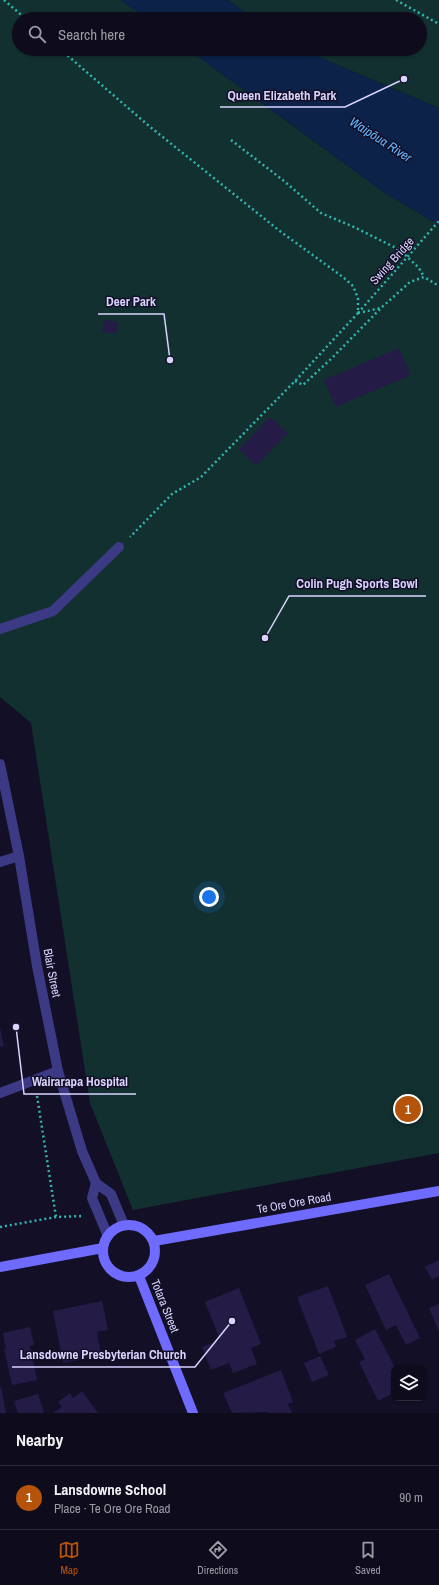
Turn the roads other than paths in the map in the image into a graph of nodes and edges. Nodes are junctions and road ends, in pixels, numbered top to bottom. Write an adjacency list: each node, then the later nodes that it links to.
1 (119, 547): 2 (street)
2 (0, 629)
3 (0, 764): 4 (street, Blair Street)
4 (19, 856): 5 (street); 6 (street, Blair Street)
5 (0, 862)
6 (58, 1071): 7 (street); 8 (street, Blair Street)
7 (0, 1093)
8 (96, 1183): 10 (street, Blair Street); 11 (street, Blair Street)
9 (439, 1191): 12 (main road, Te Ore Ore Road)
10 (124, 1225): 11 (main road); 12 (main road)
11 (108, 1236): 13 (main road)
12 (154, 1242): 15 (main road)
13 (103, 1248): 14 (main road); 15 (main road)
14 (0, 1267)
15 (139, 1276): 16 (main road, Totara Street)
16 (193, 1413)

